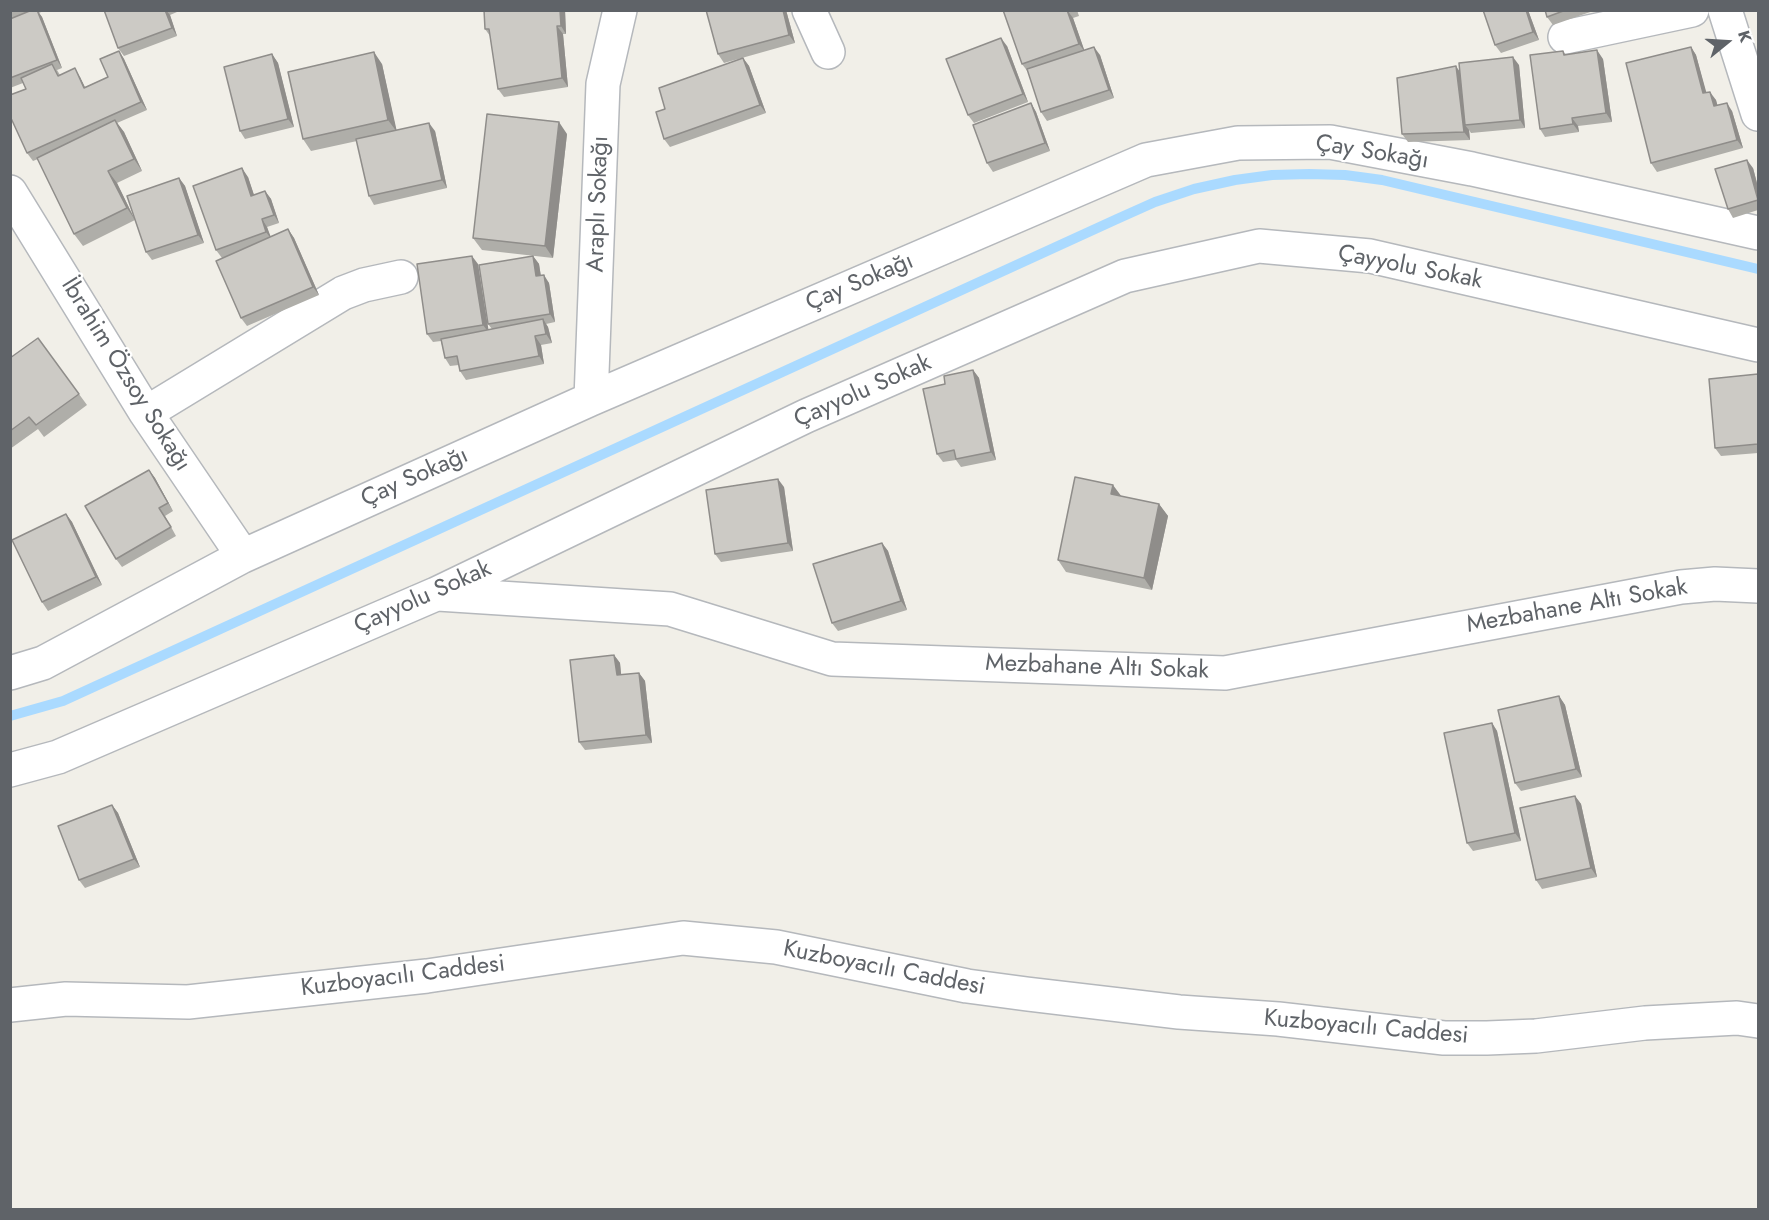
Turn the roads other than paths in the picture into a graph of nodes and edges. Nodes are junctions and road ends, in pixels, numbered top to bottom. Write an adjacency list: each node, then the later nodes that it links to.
1 (620, 10): 12 (street, Araplı Sokağı)
2 (809, 10): 6 (street)
3 (1692, 10): 5 (street)
4 (1725, 10): 7 (street)
5 (1565, 37)
6 (828, 52)
7 (1758, 114)
8 (10, 192): 13 (street, İbrahim Özsoy Sokağı)
9 (1758, 233): 12 (street, Çay Sokağı)
10 (400, 278): 13 (street)
11 (1758, 345): 16 (street, Çayyolu Sokak)
12 (591, 399): 14 (street, Çay Sokağı)
13 (146, 413): 14 (street, İbrahim Özsoy Sokağı)
14 (243, 556): 17 (street, Çay Sokağı)
15 (1758, 586): 16 (street, Mezbahane Altı Sokak)
16 (436, 594): 18 (street, Çayyolu Sokak)
17 (10, 673)
18 (10, 770)
19 (10, 1005): 20 (street, Kuzboyacılı Caddesi)
20 (1758, 1021)

